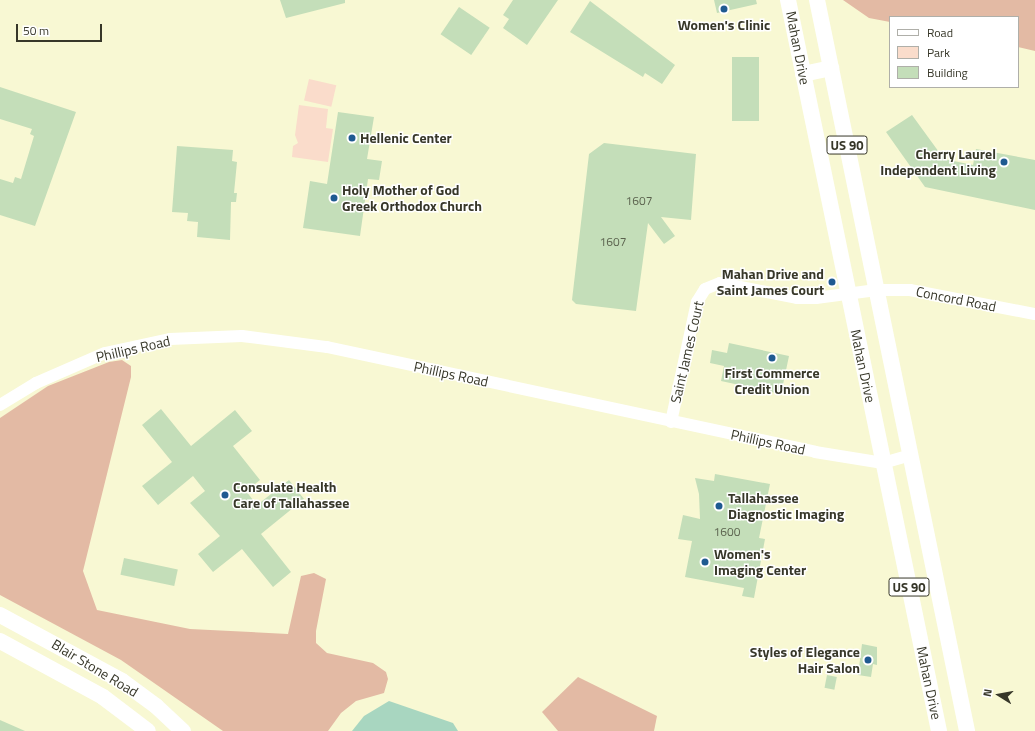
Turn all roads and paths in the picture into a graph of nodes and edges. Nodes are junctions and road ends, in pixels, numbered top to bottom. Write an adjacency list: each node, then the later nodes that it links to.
1 (788, 0): 4 (main road, Mahan Drive / US 90)
2 (817, 0): 3 (main road, Mahan Drive / US 90)
3 (831, 68): 4 (main road); 5 (main road, Mahan Drive / US 90)
4 (803, 74): 6 (main road, Mahan Drive / US 90)
5 (876, 290): 6 (street, Saint James Court); 7 (street, Concord Road); 10 (main road, Mahan Drive / US 90)
6 (848, 293): 9 (street, Saint James Court); 11 (main road, Mahan Drive / US 90)
7 (1035, 314)
8 (0, 405): 9 (street, Phillips Road)
9 (671, 422): 11 (street, Phillips Road)
10 (911, 455): 11 (street, Phillips Road); 14 (main road, Mahan Drive / US 90)
11 (884, 463): 15 (main road, Mahan Drive / US 90)
12 (0, 615): 17 (main road, Blair Stone Road)
13 (0, 641): 16 (main road, Blair Stone Road)
14 (953, 665): 15 (main road); 19 (main road, Mahan Drive / US 90)
15 (927, 675): 18 (main road, Mahan Drive / US 90)
16 (148, 731)
17 (182, 731)
18 (939, 731)
19 (967, 731)

